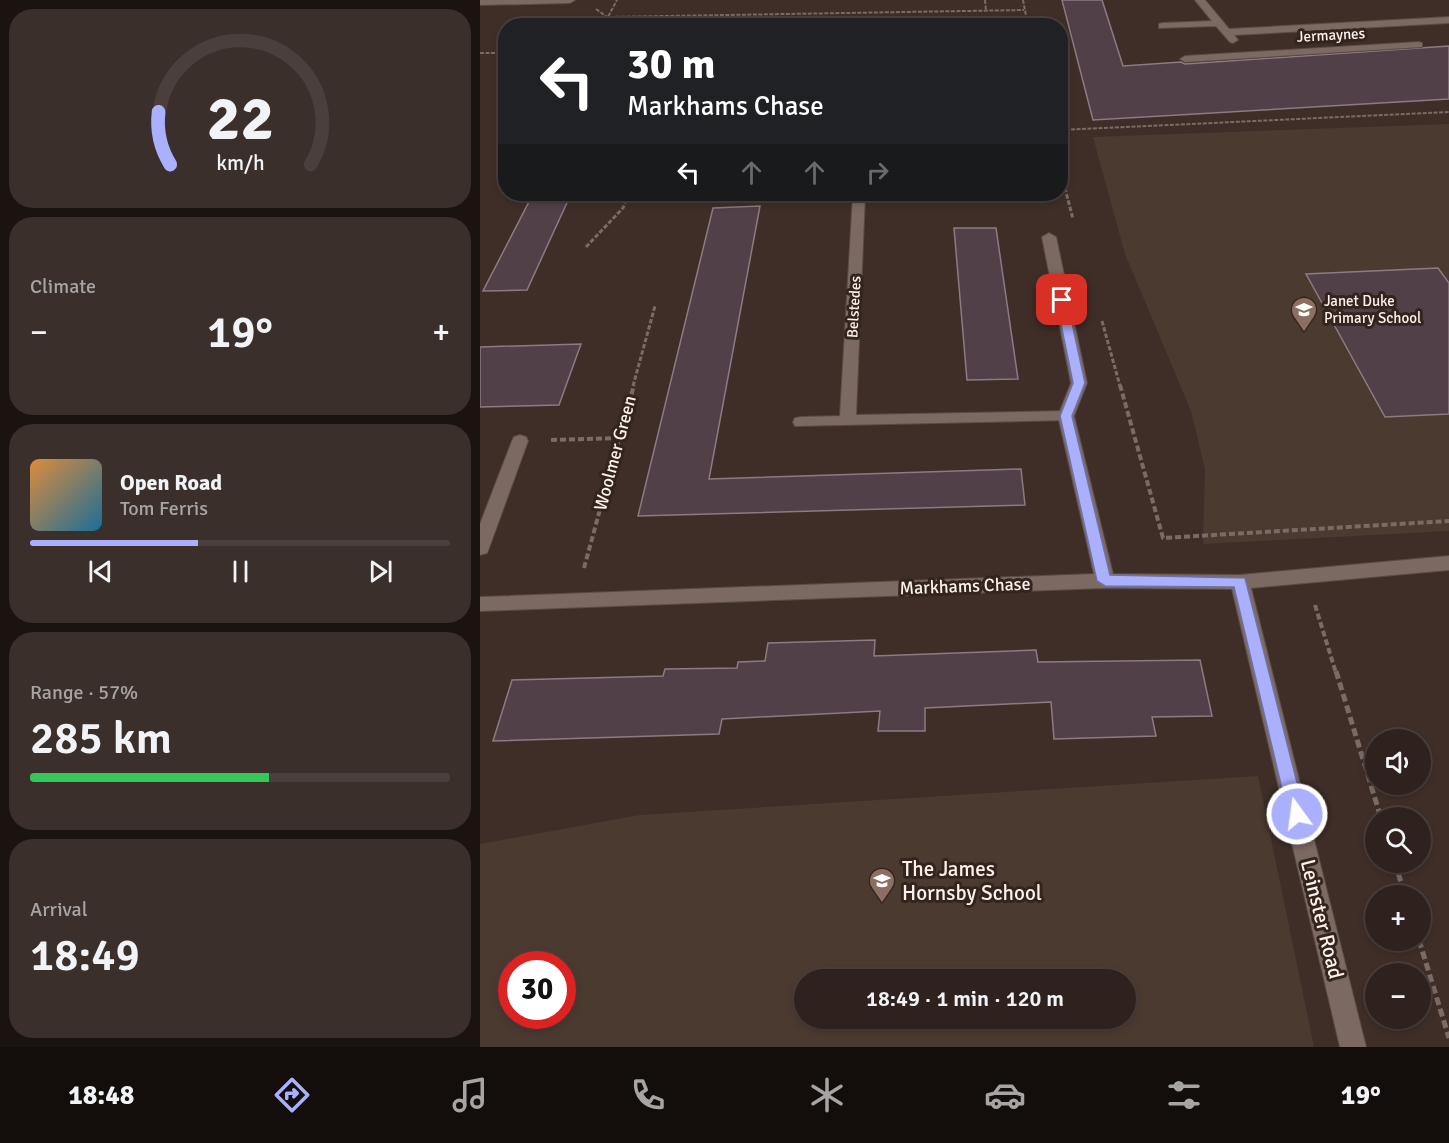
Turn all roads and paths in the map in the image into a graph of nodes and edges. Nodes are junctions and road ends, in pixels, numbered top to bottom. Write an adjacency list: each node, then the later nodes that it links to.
1 (570, 0): 6 (street)
2 (616, 0): 10 (path)
3 (985, 0): 8 (path)
4 (1023, 0): 7 (path)
5 (1200, 0): 13 (street)
6 (480, 2)
7 (1024, 10): 8 (path); 11 (path)
8 (986, 11): 9 (path)
9 (688, 16): 10 (path)
10 (607, 17)
11 (1026, 18)
12 (1449, 20): 15 (street, Jermaynes)
13 (1220, 23): 14 (street); 15 (street)
14 (1162, 26)
15 (1227, 32): 19 (street)
16 (1419, 45): 19 (street, Jermaynes)
17 (480, 53): 18 (path)
18 (498, 53)
19 (1244, 55): 20 (street, Jermaynes)
20 (1185, 59)
21 (1449, 112): 22 (path)
22 (1068, 130)
23 (1068, 200): 26 (path)
24 (626, 201): 29 (path)
25 (859, 201): 33 (street, Belstedes)
26 (1072, 215): 27 (path); 28 (path)
27 (1076, 227)
28 (1049, 237): 32 (street)
29 (586, 247)
30 (655, 306): 35 (path, Woolmer Green)
31 (1101, 319): 37 (path)
32 (1066, 416): 33 (street); 40 (street)
33 (848, 420): 34 (street)
34 (801, 422)
35 (619, 438): 36 (path); 43 (path, Woolmer Green)
36 (520, 441): 38 (street)
37 (1449, 521)
38 (480, 548)
39 (1449, 563): 41 (street, Markhams Chase)
40 (1105, 581): 41 (street, Markhams Chase); 43 (street, Markhams Chase)
41 (1240, 582): 48 (street, Leinster Road)
42 (1314, 600): 45 (path)
43 (575, 601): 44 (street, Markhams Chase)
44 (480, 604)
45 (1378, 807)
46 (1422, 951): 47 (path)
47 (1449, 1038)
48 (1353, 1047)

